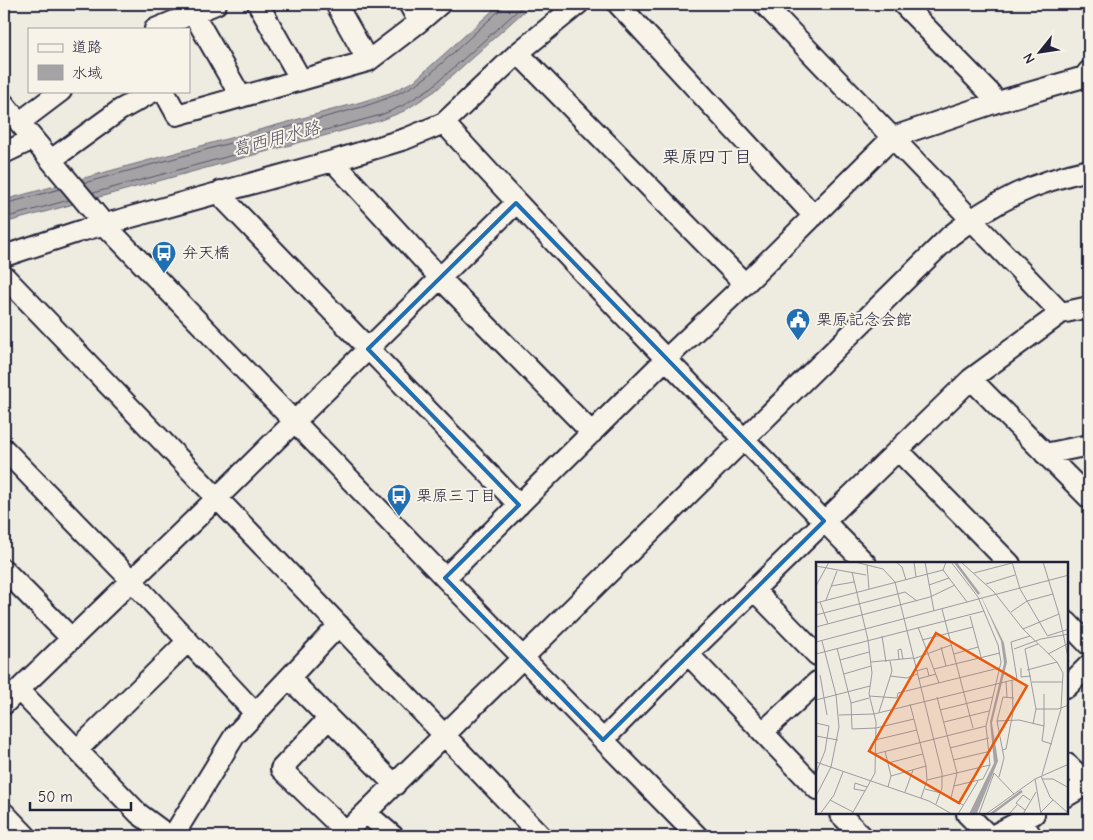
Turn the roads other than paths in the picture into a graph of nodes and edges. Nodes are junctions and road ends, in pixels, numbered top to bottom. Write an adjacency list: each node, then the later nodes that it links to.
1 (216, 4): 10 (street)
2 (258, 4): 16 (street)
3 (336, 4): 14 (street)
4 (409, 4): 11 (street)
5 (440, 4): 11 (street)
6 (578, 4): 13 (street)
7 (618, 4): 33 (street)
8 (764, 4): 25 (street)
9 (903, 4): 21 (street)
10 (193, 13): 12 (street); 20 (street)
11 (419, 22): 14 (street)
12 (157, 28)
13 (518, 54): 24 (street); 39 (street)
14 (368, 60): 16 (street)
15 (1089, 71): 21 (street)
16 (301, 80): 20 (street)
17 (60, 92): 23 (street)
18 (152, 92): 29 (street)
19 (165, 92): 20 (street)
20 (241, 97)
21 (994, 103): 25 (street)
22 (4, 104): 23 (street)
23 (20, 122): 26 (street)
24 (444, 123): 28 (street); 32 (street)
25 (893, 137): 33 (street); 34 (street)
26 (33, 139): 27 (street); 29 (street)
27 (4, 153)
28 (333, 161): 31 (street); 38 (street)
29 (57, 167): 35 (street)
30 (1089, 170): 34 (street)
31 (221, 191): 35 (street); 42 (street)
32 (516, 203): 38 (street); 43 (street)
33 (814, 216): 39 (street)
34 (971, 220): 41 (street); 47 (street)
35 (104, 224): 36 (street); 45 (street)
36 (4, 256)
37 (4, 276): 52 (street)
38 (440, 278): 42 (street); 46 (street)
39 (745, 284): 43 (street)
40 (1089, 307): 41 (street)
41 (1062, 313): 44 (street)
42 (368, 349): 45 (street); 54 (street)
43 (666, 359): 46 (street); 47 (street)
44 (971, 379): 50 (street); 51 (street)
45 (295, 421): 52 (street); 59 (street)
46 (592, 432): 54 (street)
47 (743, 439): 55 (street); 69 (street)
48 (1089, 445): 51 (street)
49 (4, 449): 60 (street)
50 (898, 450): 55 (street); 57 (street)
51 (1045, 454): 53 (street)
52 (217, 498): 60 (street); 63 (street)
53 (1089, 498)
54 (519, 505): 59 (street)
55 (824, 521): 56 (street); 61 (street)
56 (864, 562)
57 (1008, 562)
58 (4, 570): 64 (street)
59 (445, 578): 69 (street)
60 (132, 581): 64 (street); 65 (street)
61 (754, 590): 67 (street); 68 (street)
62 (1068, 623): 66 (street)
63 (339, 625): 71 (street); 78 (street)
64 (72, 639): 74 (street)
65 (188, 641): 75 (street); 80 (street)
66 (1089, 645)
67 (688, 654): 77 (street); 79 (street)
68 (816, 655)
69 (522, 658): 78 (street); 79 (street)
70 (1089, 665): 73 (street)
71 (289, 678): 75 (street); 76 (street)
72 (816, 683): 77 (street)
73 (1068, 686)
74 (9, 698): 80 (street)
75 (255, 713): 94 (street)
76 (328, 719): 83 (street); 91 (street)
77 (763, 732): 84 (street)
78 (445, 736): 83 (street); 96 (street)
79 (603, 740): 97 (street)
80 (78, 749): 93 (street)
81 (1068, 765): 82 (street)
82 (1089, 784): 85 (street)
83 (395, 785): 87 (street)
84 (816, 788)
85 (1068, 795)
86 (4, 813): 92 (street)
87 (366, 813): 91 (street); 95 (street)
88 (841, 815): 98 (street)
89 (968, 815): 99 (street)
90 (1029, 823): 99 (street)
91 (344, 834)
92 (26, 836)
93 (169, 836)
94 (173, 836)
95 (393, 836)
96 (541, 836)
97 (697, 836)
98 (862, 836)
99 (991, 836)

